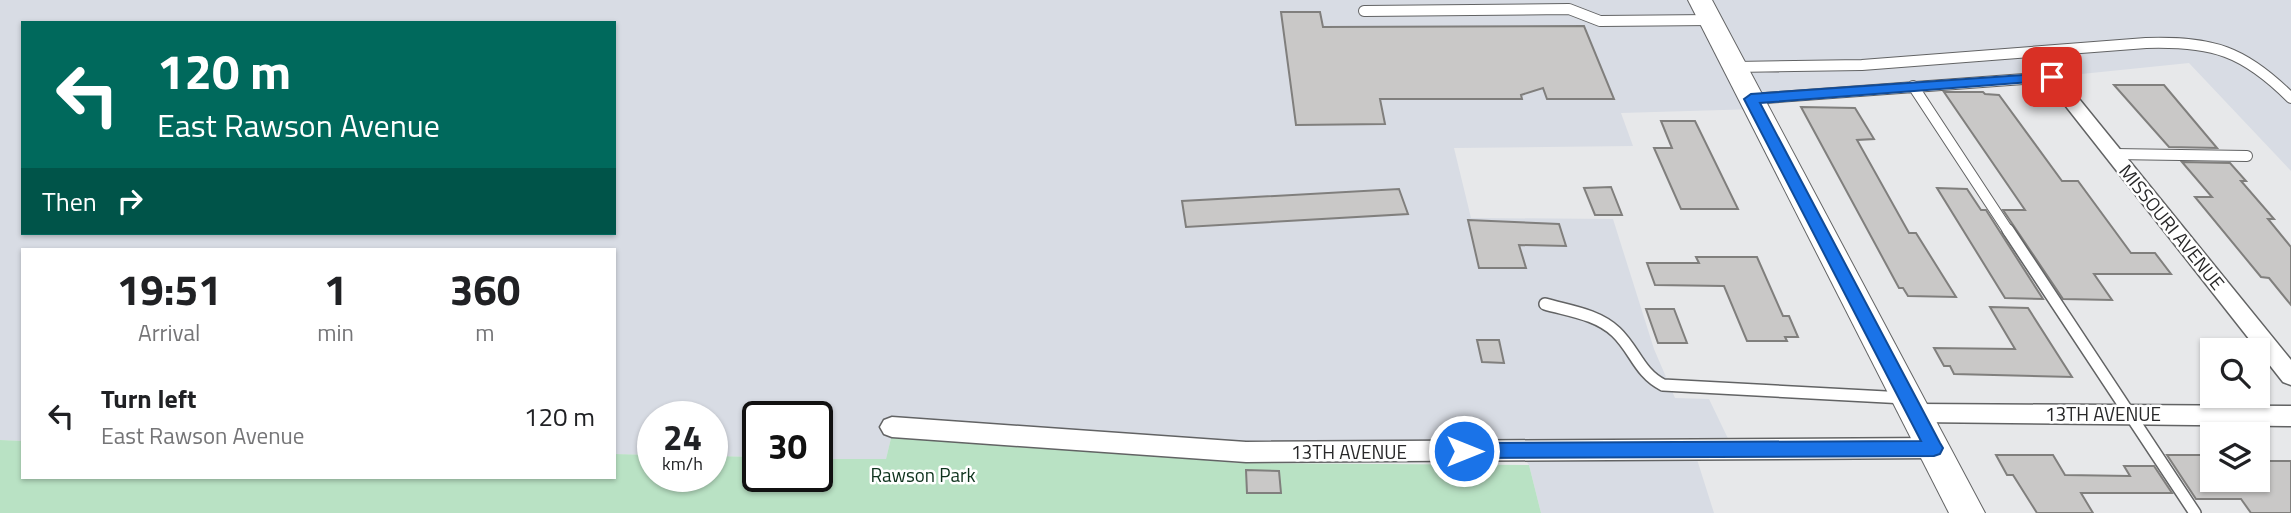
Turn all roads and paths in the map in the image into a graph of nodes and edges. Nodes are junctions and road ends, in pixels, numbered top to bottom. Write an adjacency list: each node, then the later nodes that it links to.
1 (1364, 10): 2 (lane)
2 (1705, 10): 3 (main road)
3 (1735, 67): 6 (lane); 7 (main road)
4 (2052, 77): 5 (lane); 8 (street, MISSOURI AVENUE)
5 (1913, 86): 7 (lane); 13 (lane)
6 (2291, 98)
7 (1751, 99): 12 (main road)
8 (2114, 155): 9 (lane); 11 (street, MISSOURI AVENUE)
9 (2247, 156)
10 (1545, 303): 12 (lane)
11 (2291, 376)
12 (1911, 406): 13 (street, 13TH AVENUE); 16 (main road)
13 (2129, 413): 14 (street, 13TH AVENUE); 18 (lane)
14 (2291, 416)
15 (892, 427): 16 (street, 13TH AVENUE)
16 (1934, 448): 17 (main road)
17 (1967, 513)
18 (2195, 513)

